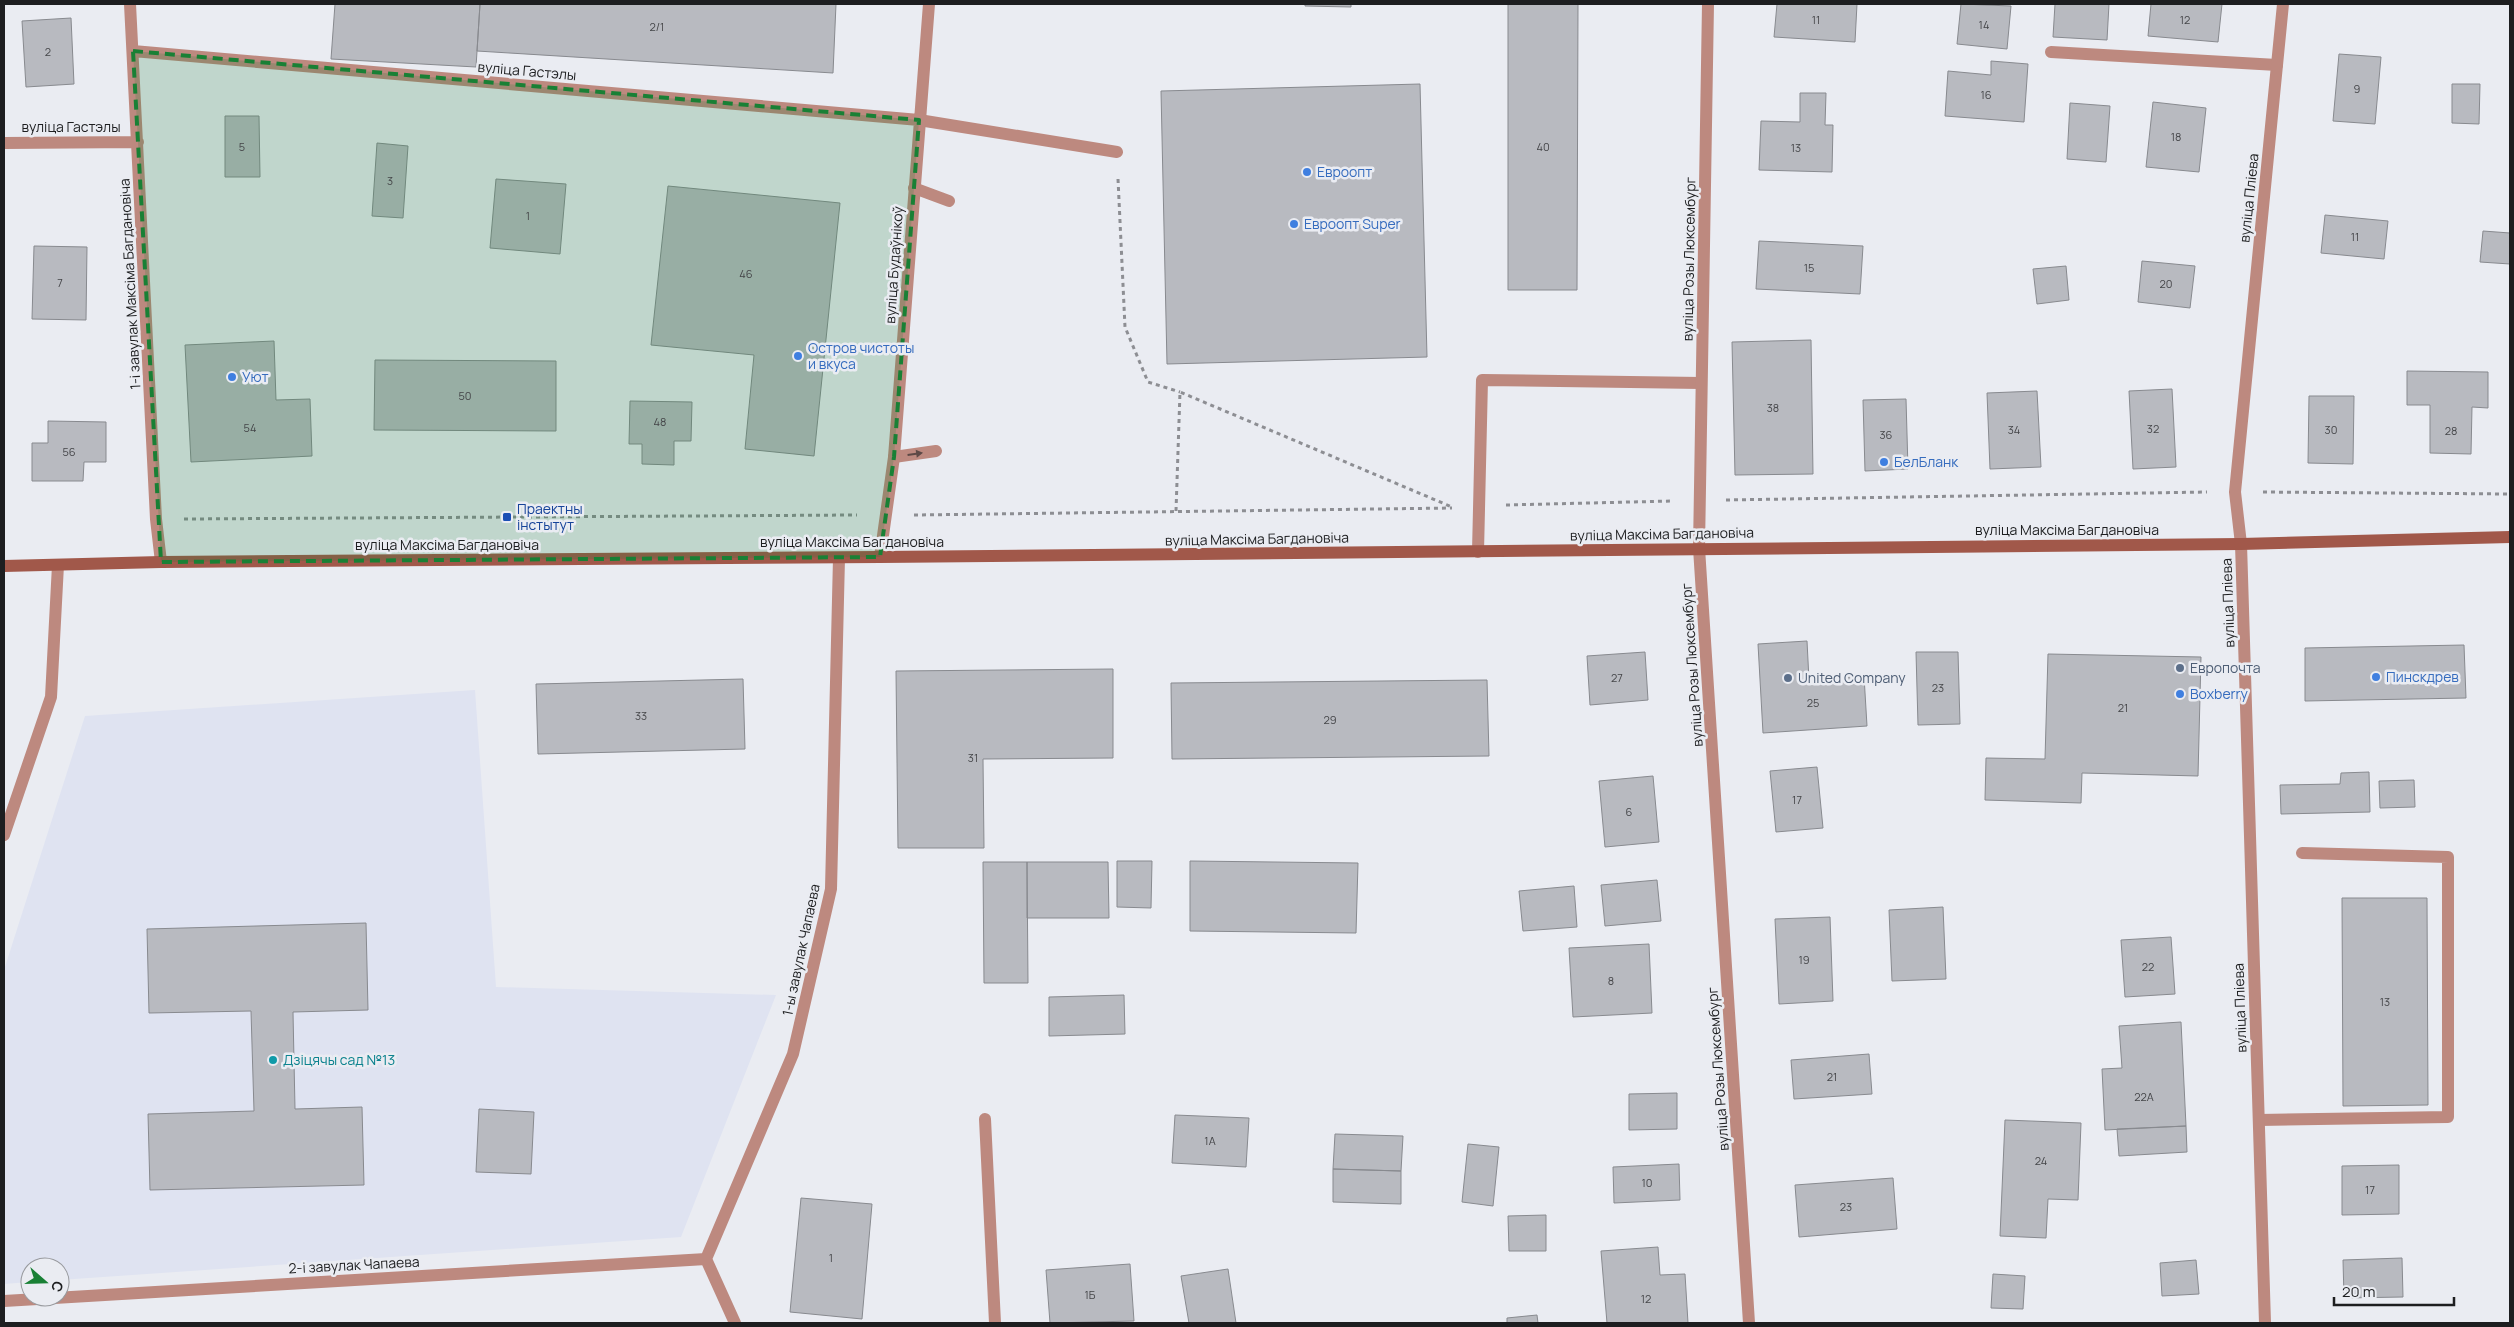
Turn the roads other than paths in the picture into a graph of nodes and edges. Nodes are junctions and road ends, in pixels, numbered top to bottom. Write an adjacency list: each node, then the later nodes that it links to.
1 (130, 4): 5 (street, 1-і завулак Максіма Багдановіча)
2 (929, 4): 8 (street, вуліца Будаўнікоў)
3 (1708, 4): 14 (street, вуліца Розы Люксембург)
4 (2282, 4): 7 (street, вуліца Пліева)
5 (133, 51): 8 (street, вуліца Гастэлы); 10 (street, 1-і завулак Максіма Багдановіча)
6 (2052, 52): 7 (street)
7 (2277, 65): 18 (street, вуліца Пліева)
8 (918, 120): 11 (street, вуліца Гастэлы); 12 (street, вуліца Будаўнікоў)
9 (4, 142): 10 (street, вуліца Гастэлы)
10 (138, 142): 23 (street, 1-і завулак Максіма Багдановіча)
11 (1117, 152)
12 (914, 188): 13 (street); 16 (street, вуліца Будаўнікоў)
13 (949, 201)
14 (1702, 384): 19 (street, вуліца Розы Люксембург); 20 (street)
15 (936, 451): 16 (street, one-way to 15)
16 (894, 457): 22 (street, вуліца Будаўнікоў)
17 (2510, 537): 18 (main road, вуліца Максіма Багдановіча)
18 (2241, 544): 19 (main road, вуліца Максіма Багдановіча); 29 (street, вуліца Пліева)
19 (1699, 548): 20 (main road, вуліца Максіма Багдановіча); 34 (street, вуліца Розы Люксембург)
20 (1478, 552): 22 (main road, вуліца Максіма Багдановіча)
21 (839, 558): 22 (main road, вуліца Максіма Багдановіча); 23 (main road, вуліца Максіма Багдановіча); 30 (street, 1-ы завулак Чапаева)
22 (880, 558)
23 (161, 562): 24 (main road, вуліца Максіма Багдановіча)
24 (58, 565): 25 (main road, вуліца Максіма Багдановіча); 26 (street)
25 (4, 566)
26 (4, 835)
27 (2302, 853): 29 (street)
28 (985, 1119): 33 (street)
29 (2259, 1120): 35 (street, вуліца Пліева)
30 (706, 1259): 31 (street, 2-і завулак Чапаева); 32 (street)
31 (4, 1301)
32 (735, 1323)
33 (995, 1323)
34 (1749, 1323)
35 (2265, 1323)

